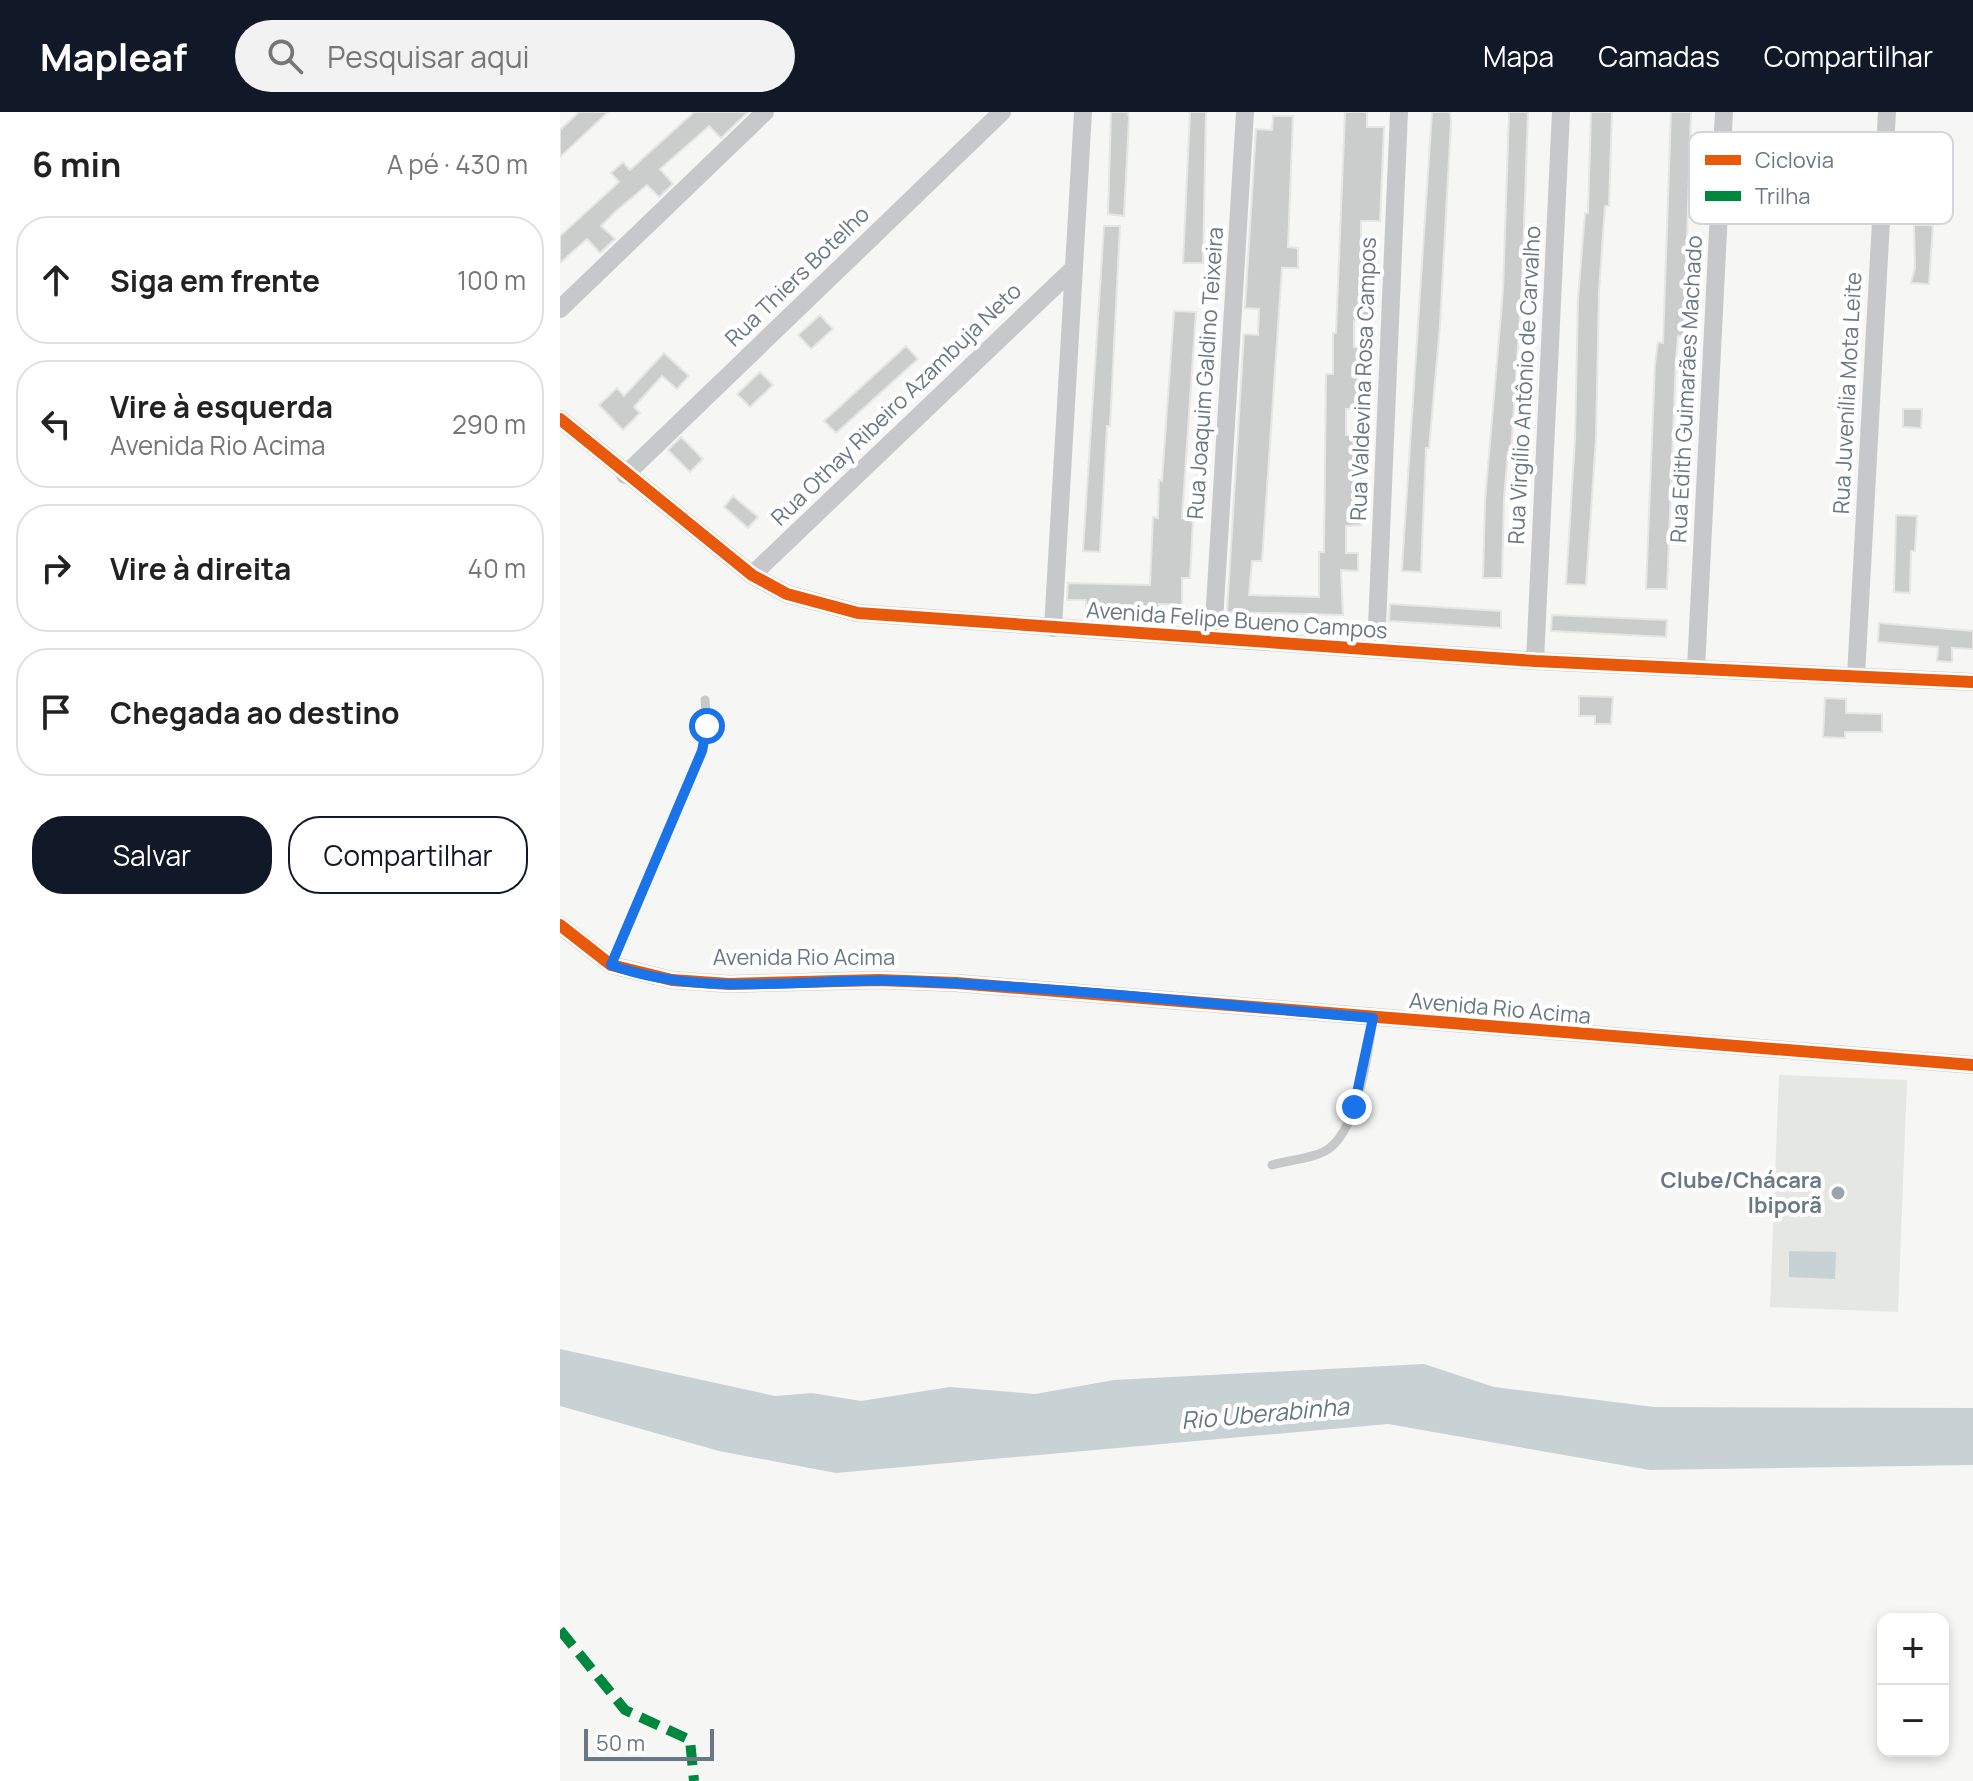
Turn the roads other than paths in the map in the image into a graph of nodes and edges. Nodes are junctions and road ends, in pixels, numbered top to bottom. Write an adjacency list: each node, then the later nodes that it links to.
1 (765, 112): 14 (street)
2 (1002, 112): 16 (street, Rua Thiers Botelho)
3 (1083, 112): 13 (street)
4 (1245, 112): 19 (street, Rua Joaquim Galdino Teixeira)
5 (1399, 112): 20 (street, Rua Valdevina Rosa Campos)
6 (1561, 112): 21 (street, Rua Virgílio Antônio de Carvalho)
7 (1724, 112): 9 (street, Rua Edith Guimarães Machado)
8 (1887, 112): 10 (street, Rua Juvenília Mota Leite)
9 (1723, 132)
10 (1886, 132)
11 (1718, 224): 22 (street, Rua Edith Guimarães Machado)
12 (1881, 224): 23 (street, Rua Juvenília Mota Leite)
13 (1074, 268): 17 (street, Rua Othay Ribeiro Azambuja Neto); 18 (street)
14 (560, 309)
15 (560, 419): 16 (street, Avenida Felipe Bueno Campos)
16 (625, 475): 17 (street, Avenida Felipe Bueno Campos)
17 (752, 575): 18 (street, Avenida Felipe Bueno Campos)
18 (1053, 628): 19 (street, Avenida Felipe Bueno Campos)
19 (1213, 638): 20 (street, Avenida Felipe Bueno Campos)
20 (1376, 649): 21 (street, Avenida Felipe Bueno Campos)
21 (1535, 661): 22 (street, Avenida Felipe Bueno Campos)
22 (1696, 669): 23 (street, Avenida Felipe Bueno Campos)
23 (1856, 676): 24 (street, Avenida Felipe Bueno Campos)
24 (1973, 682)
25 (705, 700): 27 (lane)
26 (560, 925): 27 (street, Avenida Rio Acima)
27 (611, 965): 28 (street, Avenida Rio Acima)
28 (1373, 1018): 29 (street, Avenida Rio Acima); 30 (lane)
29 (1973, 1065)
30 (1272, 1165)

